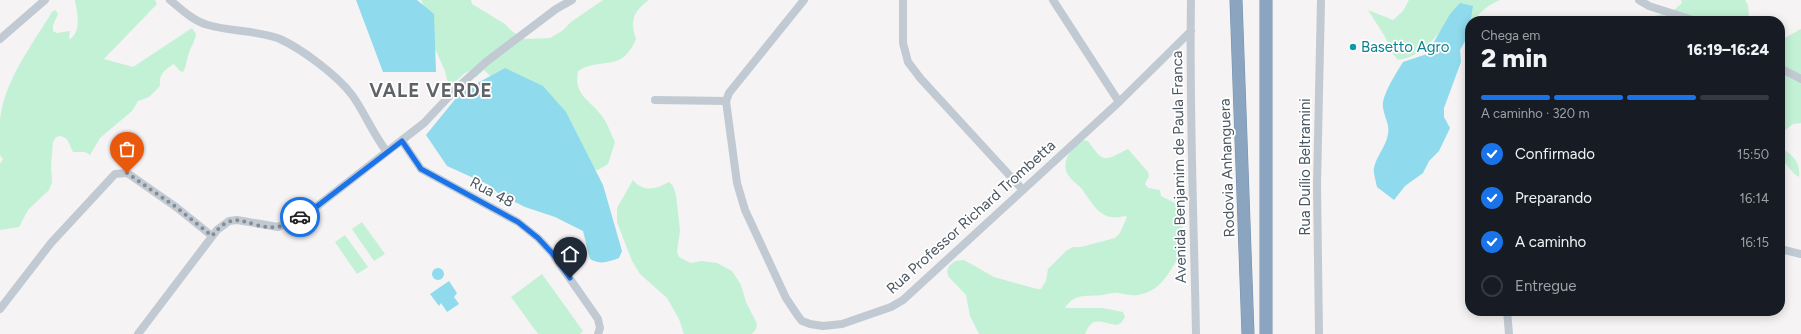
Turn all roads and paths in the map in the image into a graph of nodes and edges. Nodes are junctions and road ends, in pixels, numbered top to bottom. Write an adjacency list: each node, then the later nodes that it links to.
1 (45, 0): 15 (street)
2 (170, 0): 22 (street)
3 (572, 0): 12 (street)
4 (804, 0): 19 (street)
5 (903, 0): 23 (street)
6 (1053, 0): 20 (street)
7 (1191, 0): 14 (street, Avenida Benjamim de Paula Franca)
8 (1236, 0): 32 (highway, Rodovia Anhanguera)
9 (1266, 0): 33 (highway)
10 (1321, 0): 34 (street, Rua Duílio Beltramini)
11 (1639, 0): 13 (street)
12 (565, 3): 21 (street)
13 (1680, 16)
14 (1191, 30): 20 (street, Rua Professor Richard Trombetta); 31 (street, Avenida Benjamim de Paula Franca)
15 (0, 39)
16 (1785, 71): 17 (street)
17 (1801, 79)
18 (655, 100): 19 (street)
19 (726, 101): 23 (street, Rua Professor Richard Trombetta)
20 (1119, 102): 23 (street, Rua Professor Richard Trombetta)
21 (402, 141): 22 (street); 30 (street, Rua 48)
22 (387, 152): 24 (street)
23 (1023, 190)
24 (212, 236): 27 (street); 29 (street)
25 (1785, 250): 26 (street)
26 (1801, 254)
27 (0, 310)
28 (1507, 316): 35 (street)
29 (138, 334)
30 (598, 334)
31 (1196, 334)
32 (1248, 334)
33 (1266, 334)
34 (1319, 334)
35 (1509, 334)

